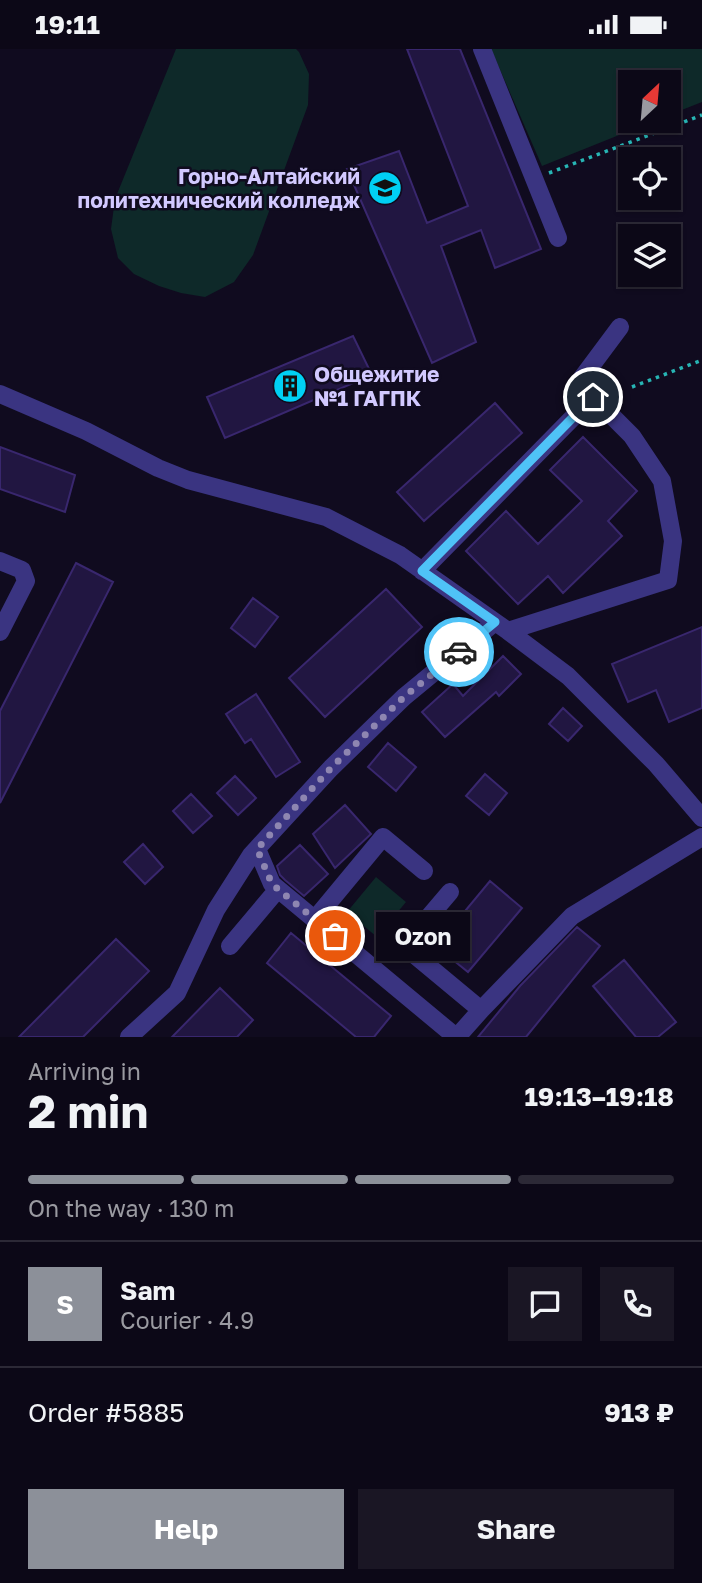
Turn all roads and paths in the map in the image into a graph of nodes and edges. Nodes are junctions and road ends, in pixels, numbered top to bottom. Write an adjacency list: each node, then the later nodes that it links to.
1 (482, 49): 3 (street)
2 (702, 115): 3 (path)
3 (533, 178): 4 (street)
4 (558, 238)
5 (620, 327): 9 (street)
6 (702, 360): 7 (path)
7 (632, 387)
8 (0, 394): 11 (street)
9 (593, 397): 11 (street); 12 (street)
10 (0, 561): 13 (street)
11 (422, 571): 12 (street)
12 (502, 627): 14 (street); 16 (street)
13 (0, 632)
14 (702, 818)
15 (702, 837): 22 (street)
16 (257, 849): 18 (street); 23 (street)
17 (424, 871): 20 (street)
18 (278, 889): 20 (street); 21 (street)
19 (450, 892): 22 (street)
20 (315, 919): 24 (street)
21 (230, 946)
22 (481, 1010): 24 (street)
23 (129, 1037)
24 (456, 1037)

